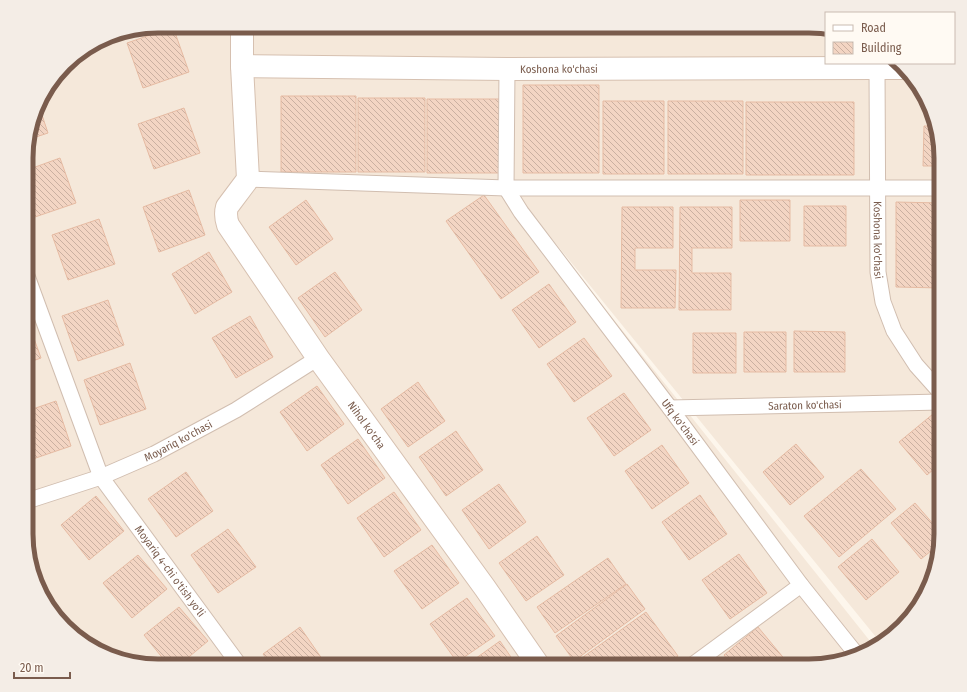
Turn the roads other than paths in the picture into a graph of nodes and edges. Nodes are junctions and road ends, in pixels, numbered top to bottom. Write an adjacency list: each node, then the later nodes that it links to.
1 (242, 33): 2 (street)
2 (242, 66): 5 (street, Koshona ko'chasi); 6 (street)
3 (877, 68): 4 (street, Koshona ko'chasi); 5 (street, Koshona ko'chasi); 8 (street, Koshona ko'chasi)
4 (895, 68)
5 (507, 69): 7 (street)
6 (248, 179): 7 (street); 11 (street, Nihol ko'cha)
7 (506, 188): 8 (street); 14 (street, Ufq ko'chasi)
8 (877, 188): 9 (street); 12 (street, Koshona ko'chasi)
9 (934, 188)
10 (33, 292): 15 (street, Moyariq 4-chi o'tish yo'li)
11 (318, 358): 15 (street, Moyariq ko'chasi); 20 (street, Nihol ko'cha)
12 (934, 384)
13 (934, 402): 14 (street, Saraton ko'chasi)
14 (670, 408): 17 (street, Ufq ko'chasi)
15 (101, 477): 16 (street, Moyariq ko'chasi); 19 (street, Moyariq 4-chi o'tish yo'li)
16 (33, 499)
17 (801, 585): 18 (street, Ufq ko'chasi); 21 (street)
18 (853, 650)
19 (235, 659)
20 (534, 659)
21 (701, 659)

